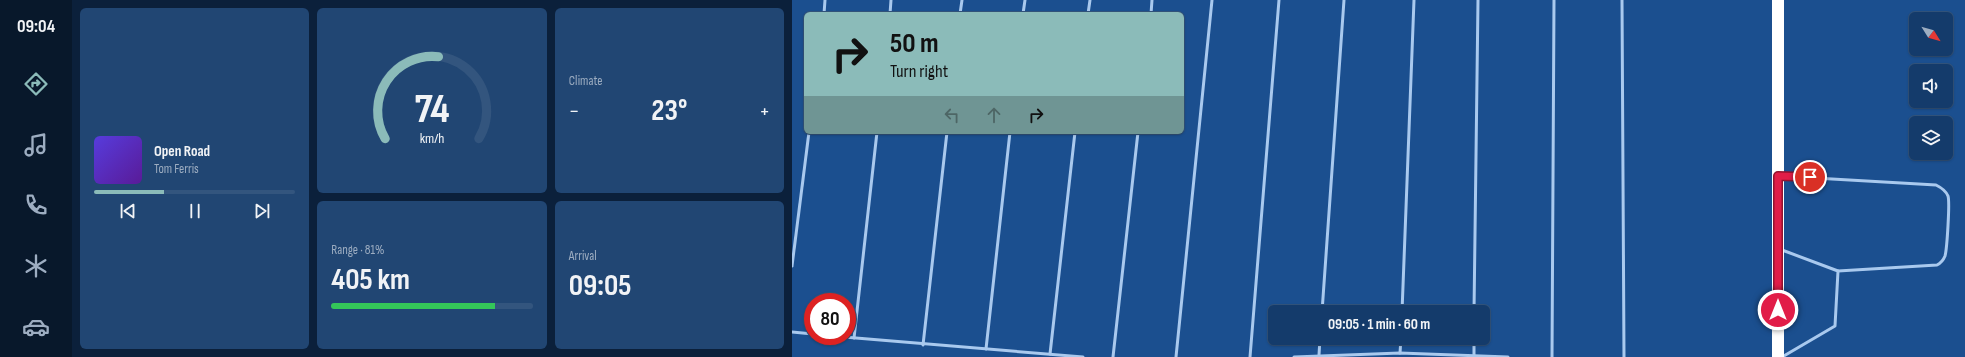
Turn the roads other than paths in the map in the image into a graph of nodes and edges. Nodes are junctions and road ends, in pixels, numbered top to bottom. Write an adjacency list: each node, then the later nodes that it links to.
1 (825, 0): 15 (lane)
2 (891, 0): 16 (lane)
3 (962, 0): 17 (lane)
4 (1025, 0): 18 (lane)
5 (1090, 0): 19 (lane)
6 (1152, 0): 20 (lane)
7 (1212, 0): 49 (lane)
8 (1279, 0): 50 (lane)
9 (1344, 0): 31 (lane)
10 (1414, 0): 32 (lane)
11 (1478, 0): 33 (lane)
12 (1554, 0): 53 (lane)
13 (1622, 0): 54 (lane)
14 (1778, 0): 27 (highway)
15 (824, 12)
16 (890, 12)
17 (960, 12)
18 (1024, 12)
19 (1088, 12)
20 (1151, 12)
21 (809, 134): 29 (lane)
22 (876, 134): 34 (lane)
23 (947, 134): 38 (lane)
24 (1010, 134): 42 (lane)
25 (1075, 134): 44 (lane)
26 (1138, 134): 48 (lane)
27 (1778, 176): 28 (highway); 30 (lane)
28 (1778, 248): 30 (lane); 55 (highway)
29 (792, 266)
30 (1838, 271): 56 (lane)
31 (1322, 305)
32 (1402, 305)
33 (1474, 305)
34 (856, 319)
35 (792, 332): 36 (lane)
36 (804, 333)
37 (856, 338): 38 (lane)
38 (923, 344): 42 (lane)
39 (1319, 345): 45 (lane)
40 (1400, 345): 43 (lane)
41 (1474, 345): 46 (lane)
42 (986, 349): 44 (lane)
43 (1400, 353): 45 (lane); 46 (lane)
44 (1050, 354): 47 (lane)
45 (1318, 355): 51 (lane)
46 (1474, 355): 52 (lane)
47 (1083, 357)
48 (1113, 357)
49 (1176, 357)
50 (1250, 357)
51 (1294, 357)
52 (1508, 357)
53 (1552, 357)
54 (1624, 357)
55 (1778, 357)
56 (1782, 357)

